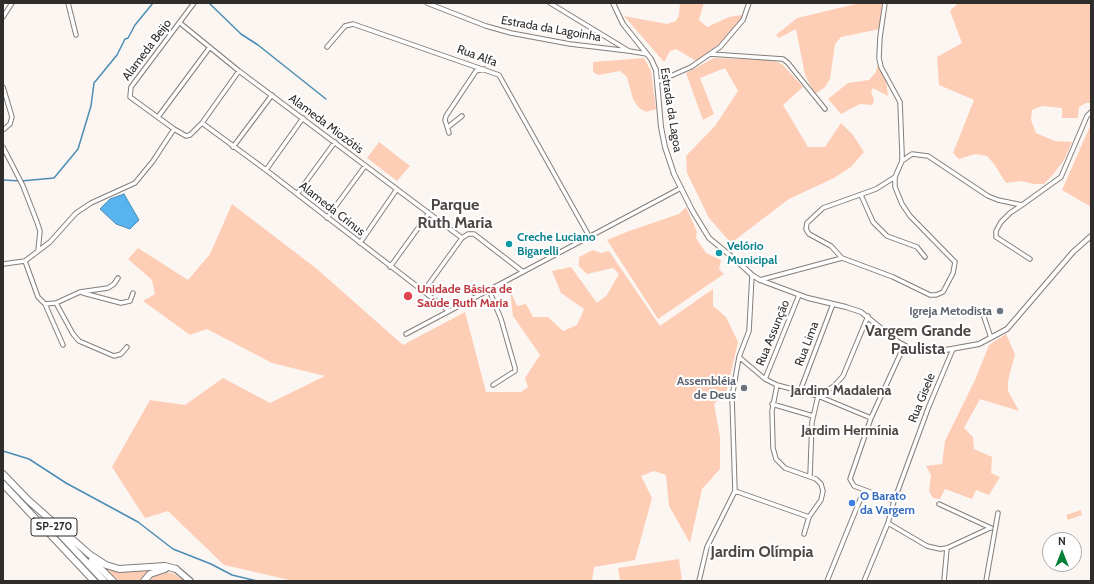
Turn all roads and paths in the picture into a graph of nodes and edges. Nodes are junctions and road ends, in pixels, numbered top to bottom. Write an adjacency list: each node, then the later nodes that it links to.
1 (12, 3): 9 (street)
2 (68, 3): 11 (street)
3 (194, 3): 10 (street, Alameda Beijo)
4 (427, 3): 14 (street, Estrada da Lagoinha)
5 (550, 3): 14 (street)
6 (613, 3): 15 (street, Estrada da Lagoa)
7 (750, 3): 16 (street)
8 (885, 3): 35 (street)
9 (3, 17)
10 (180, 23): 12 (street, Alameda Miozótis); 25 (street, Alameda Beijo)
11 (76, 35)
12 (210, 47): 18 (street, Alameda Miozótis); 25 (street)
13 (327, 47): 17 (street, Rua Alfa)
14 (629, 51): 15 (street, Estrada da Lagoinha)
15 (647, 54): 19 (street, Estrada da Lagoa)
16 (710, 54): 19 (street); 22 (street)
17 (485, 68): 28 (street); 46 (street, Rua Alfa)
18 (239, 70): 21 (street, Alameda Miozótis); 27 (street)
19 (657, 82): 39 (street, Estrada da Lagoa)
20 (3, 87): 30 (street)
21 (272, 95): 26 (street, Alameda Miozótis); 33 (street)
22 (825, 109)
23 (1091, 112): 43 (street)
24 (462, 116): 28 (street)
25 (158, 117): 29 (street)
26 (303, 118): 32 (street, Alameda Miozótis); 37 (street)
27 (202, 124): 29 (street); 33 (street, Alameda Crinus)
28 (448, 127): 31 (street)
29 (174, 129): 50 (street)
30 (3, 130)
31 (449, 133)
32 (335, 142): 36 (street, Alameda Miozótis); 41 (street)
33 (233, 146): 37 (street, Alameda Crinus)
34 (3, 147): 50 (street)
35 (902, 161): 38 (street); 43 (street)
36 (365, 166): 40 (street, Alameda Miozótis); 45 (street)
37 (266, 170): 41 (street, Alameda Crinus)
38 (895, 177): 42 (street); 52 (street)
39 (681, 188): 46 (street); 58 (street, Estrada da Lagoa)
40 (397, 189): 44 (street, Alameda Miozótis); 49 (street)
41 (296, 194): 45 (street, Alameda Crinus)
42 (861, 195): 51 (street); 52 (street)
43 (1022, 205): 53 (street)
44 (429, 213): 48 (street, Alameda Miozótis); 56 (street)
45 (327, 218): 49 (street, Alameda Crinus)
46 (589, 236): 57 (street)
47 (1091, 236): 73 (street)
48 (462, 238): 57 (street); 63 (street)
49 (360, 243): 56 (street, Alameda Crinus)
50 (38, 251): 54 (street)
51 (925, 257)
52 (842, 258): 60 (street)
53 (1030, 259)
54 (25, 261): 55 (street); 67 (street)
55 (3, 264)
56 (390, 267): 63 (street, Alameda Crinus)
57 (522, 271): 61 (street)
58 (752, 275): 60 (street, Estrada da Lagoa); 78 (street)
59 (118, 278): 62 (street)
60 (760, 280): 65 (street, Estrada da Lagoa)
61 (489, 290): 69 (street); 80 (street)
62 (80, 292): 64 (street); 66 (street)
63 (423, 292): 69 (street, Alameda Crinus)
64 (133, 294)
65 (800, 295): 68 (street, Estrada da Lagoa); 79 (street, Rua Assunção)
66 (56, 302): 67 (street); 76 (street)
67 (45, 304): 74 (street)
68 (833, 304): 70 (street, Estrada da Lagoa); 82 (street, Rua Lima)
69 (448, 311): 72 (street)
70 (868, 316): 75 (street, Estrada da Lagoa); 83 (street)
71 (984, 317): 73 (street)
72 (406, 334)
73 (991, 338): 77 (street)
74 (63, 345)
75 (904, 346): 77 (street); 86 (street)
76 (126, 347)
77 (954, 350): 93 (street, Rua Gisele)
78 (739, 357): 79 (street); 91 (street)
79 (765, 379): 81 (street)
80 (493, 385)
81 (777, 385): 82 (street); 84 (street)
82 (800, 391): 83 (street)
83 (818, 396): 85 (street); 86 (street)
84 (772, 404): 85 (street); 88 (street)
85 (813, 416): 88 (street)
86 (871, 418): 90 (street)
87 (3, 474): 92 (highway, SP-270)
88 (810, 476): 96 (street)
89 (3, 484): 104 (highway, SP-270)
90 (864, 490): 93 (street); 110 (street)
91 (735, 491): 96 (street); 109 (street)
92 (28, 500): 101 (highway); 105 (highway, SP-270)
93 (894, 501): 97 (street, Rua Gisele)
94 (939, 504): 98 (street)
95 (998, 513): 99 (street)
96 (809, 517): 100 (street)
97 (888, 523): 102 (street); 111 (street, Rua Gisele)
98 (990, 528): 99 (street); 102 (street)
99 (996, 529): 113 (street)
100 (804, 534)
101 (76, 543): 103 (highway); 106 (highway)
102 (948, 548): 112 (street)
103 (176, 569): 107 (highway); 108 (main road)
104 (94, 581)
105 (104, 581)
106 (112, 581)
107 (144, 581)
108 (190, 581)
109 (699, 581)
110 (827, 581)
111 (864, 581)
112 (944, 581)
113 (986, 581)

